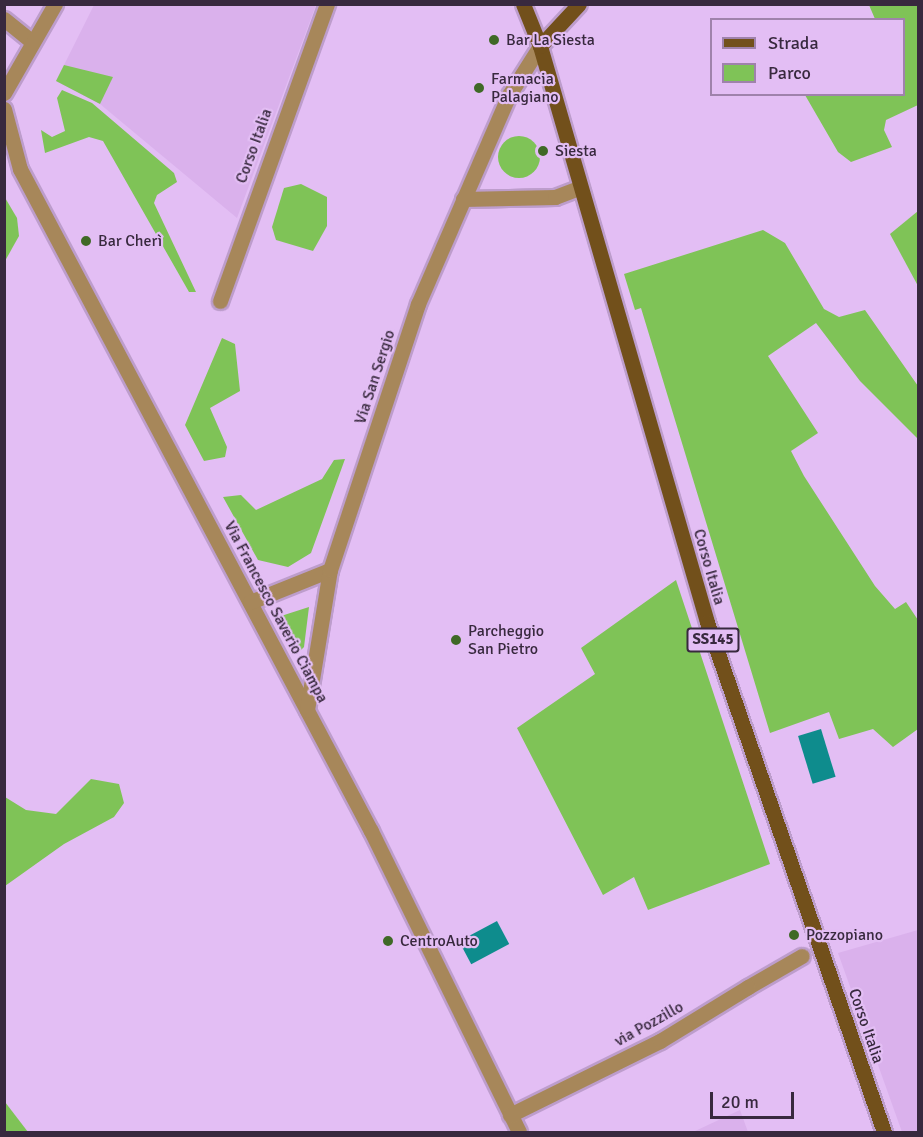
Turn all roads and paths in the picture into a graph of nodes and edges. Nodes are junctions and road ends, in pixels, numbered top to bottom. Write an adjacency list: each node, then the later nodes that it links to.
1 (56, 4): 6 (street)
2 (327, 4): 12 (street, Corso Italia)
3 (523, 4): 7 (main road, Corso Italia / SS145)
4 (579, 4): 7 (main road)
5 (4, 19): 6 (street)
6 (32, 42): 8 (street)
7 (540, 46): 10 (main road, Corso Italia / SS145); 11 (street, Via San Sergio)
8 (4, 93)
9 (4, 109): 14 (street, Via Francesco Saverio Ciampa)
10 (579, 188): 11 (street); 19 (main road, Corso Italia / SS145)
11 (463, 199): 13 (street, Via San Sergio)
12 (220, 301)
13 (330, 570): 14 (street); 15 (street, Via San Sergio)
14 (250, 602): 15 (street, Via Francesco Saverio Ciampa)
15 (307, 710): 17 (street, Via Francesco Saverio Ciampa)
16 (802, 956): 17 (street, via Pozzillo)
17 (510, 1115): 18 (street, Via Francesco Saverio Ciampa)
18 (519, 1132)
19 (884, 1132)

